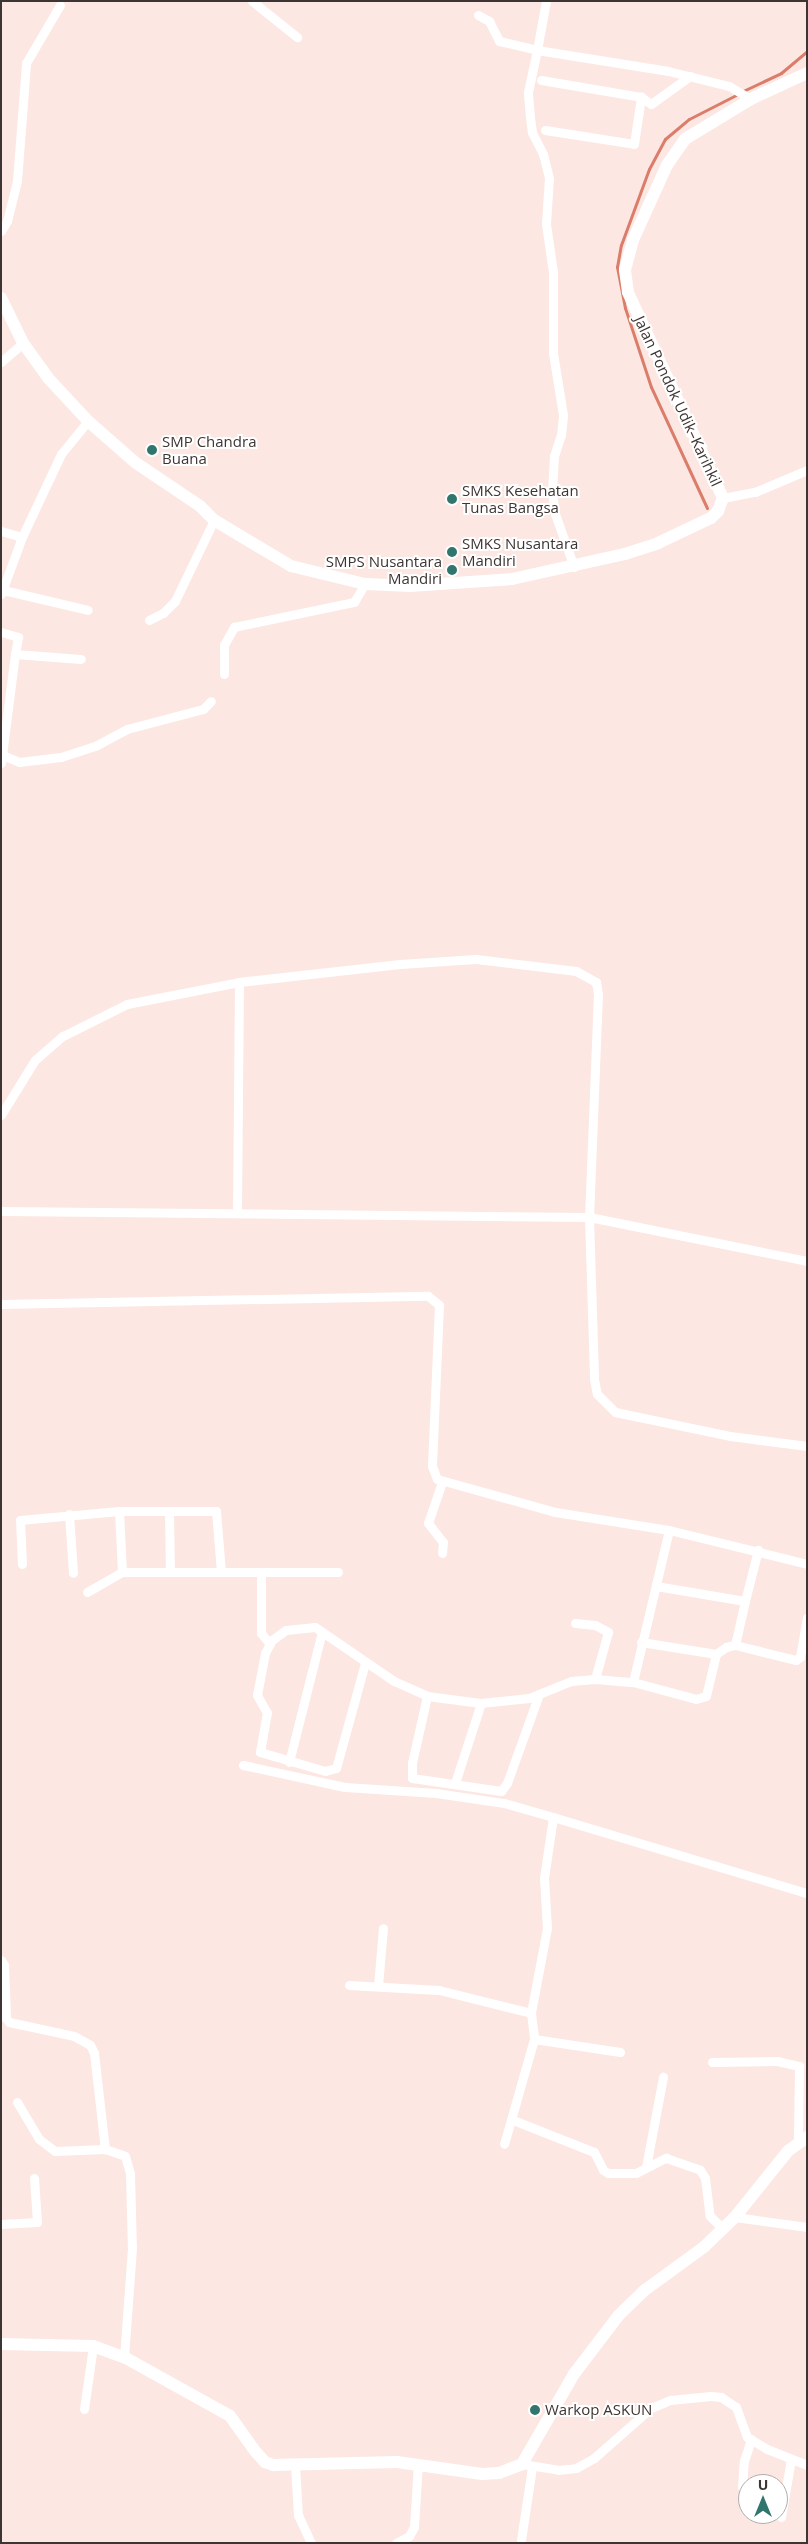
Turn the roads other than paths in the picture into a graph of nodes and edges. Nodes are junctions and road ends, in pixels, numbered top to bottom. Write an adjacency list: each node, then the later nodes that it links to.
1 (252, 1): 5 (street)
2 (546, 1): 6 (street)
3 (60, 5): 13 (street)
4 (478, 15): 6 (street)
5 (297, 37)
6 (537, 50): 8 (street); 23 (street)
7 (807, 73): 11 (street, Jalan Pondok Udik–Karihkil)
8 (690, 76): 10 (street); 11 (street)
9 (541, 80): 10 (street)
10 (640, 97): 12 (street)
11 (751, 99): 19 (street, Jalan Pondok Udik–Karihkil)
12 (545, 130)
13 (1, 231)
14 (1, 298): 15 (street, Jalan Pondok Udik–Karihkil)
15 (23, 343): 16 (street); 17 (street, Jalan Pondok Udik–Karihkil)
16 (1, 362)
17 (88, 420): 20 (street, Jalan Pondok Udik–Karihkil); 22 (street)
18 (806, 473): 19 (street)
19 (723, 498): 23 (street, Jalan Pondok Udik–Karihkil)
20 (214, 520): 24 (street, Jalan Pondok Udik–Karihkil); 27 (street)
21 (1, 531): 22 (street)
22 (22, 537): 25 (street)
23 (574, 567): 24 (street, Jalan Pondok Udik–Karihkil)
24 (364, 584): 31 (street)
25 (2, 592): 26 (street)
26 (88, 610)
27 (149, 620)
28 (1, 632): 29 (street)
29 (15, 654): 30 (street); 33 (street)
30 (81, 659)
31 (224, 674)
32 (211, 701): 33 (street)
33 (2, 759)
34 (239, 982): 35 (street); 37 (street); 38 (street)
35 (1, 1115)
36 (1, 1210): 37 (street)
37 (237, 1212): 38 (street)
38 (590, 1217): 39 (street); 41 (street)
39 (807, 1261)
40 (1, 1304): 42 (street)
41 (807, 1446)
42 (442, 1482): 46 (street); 48 (street)
43 (119, 1511): 44 (street); 45 (street); 51 (street)
44 (169, 1511): 52 (street); 53 (street)
45 (69, 1514): 49 (street); 56 (street)
46 (669, 1530): 47 (street); 57 (street)
47 (758, 1550): 50 (street); 59 (street)
48 (442, 1553)
49 (22, 1564)
50 (807, 1564)
51 (122, 1572): 52 (street); 58 (street)
52 (170, 1572): 53 (street)
53 (221, 1572): 54 (street)
54 (261, 1572): 55 (street); 64 (street)
55 (338, 1572)
56 (73, 1573)
57 (656, 1586): 59 (street); 63 (street)
58 (87, 1592)
59 (745, 1601): 65 (street)
60 (807, 1618): 65 (street)
61 (575, 1623): 68 (street)
62 (322, 1632): 64 (street); 67 (street); 73 (street)
63 (641, 1642): 66 (street); 69 (street)
64 (270, 1644): 73 (street)
65 (735, 1646): 66 (street)
66 (716, 1654): 69 (street)
67 (365, 1663): 70 (street); 73 (street)
68 (595, 1679): 69 (street); 71 (street)
69 (633, 1682)
70 (427, 1696): 72 (street); 75 (street)
71 (538, 1697): 72 (street); 75 (street)
72 (482, 1703): 75 (street)
73 (289, 1762)
74 (244, 1765): 76 (street)
75 (455, 1783)
76 (553, 1817): 77 (street); 82 (street)
77 (807, 1893)
78 (383, 1928): 81 (street)
79 (1, 1960): 91 (street)
80 (350, 1985): 81 (street)
81 (378, 1986): 82 (street)
82 (531, 2013): 83 (street)
83 (534, 2039): 84 (street); 88 (street)
84 (620, 2052)
85 (712, 2062): 89 (street)
86 (663, 2077): 92 (street)
87 (17, 2102): 91 (street)
88 (513, 2120): 90 (street); 92 (street)
89 (802, 2139): 94 (street)
90 (504, 2144)
91 (105, 2149): 100 (street)
92 (646, 2166): 97 (street)
93 (34, 2178): 95 (street)
94 (734, 2217): 96 (street); 97 (street)
95 (1, 2224)
96 (807, 2227)
97 (722, 2229): 105 (street)
98 (1, 2344): 99 (street)
99 (93, 2350): 100 (street); 101 (street)
100 (124, 2357): 106 (street)
101 (84, 2409)
102 (751, 2440): 103 (street); 105 (street); 108 (street)
103 (792, 2459): 104 (street); 109 (street)
104 (807, 2465)
105 (528, 2468): 107 (street); 110 (street)
106 (295, 2469): 107 (street); 111 (street)
107 (418, 2470): 112 (street)
108 (743, 2474)
109 (788, 2480)
110 (521, 2540)
111 (311, 2543)
112 (396, 2543)

